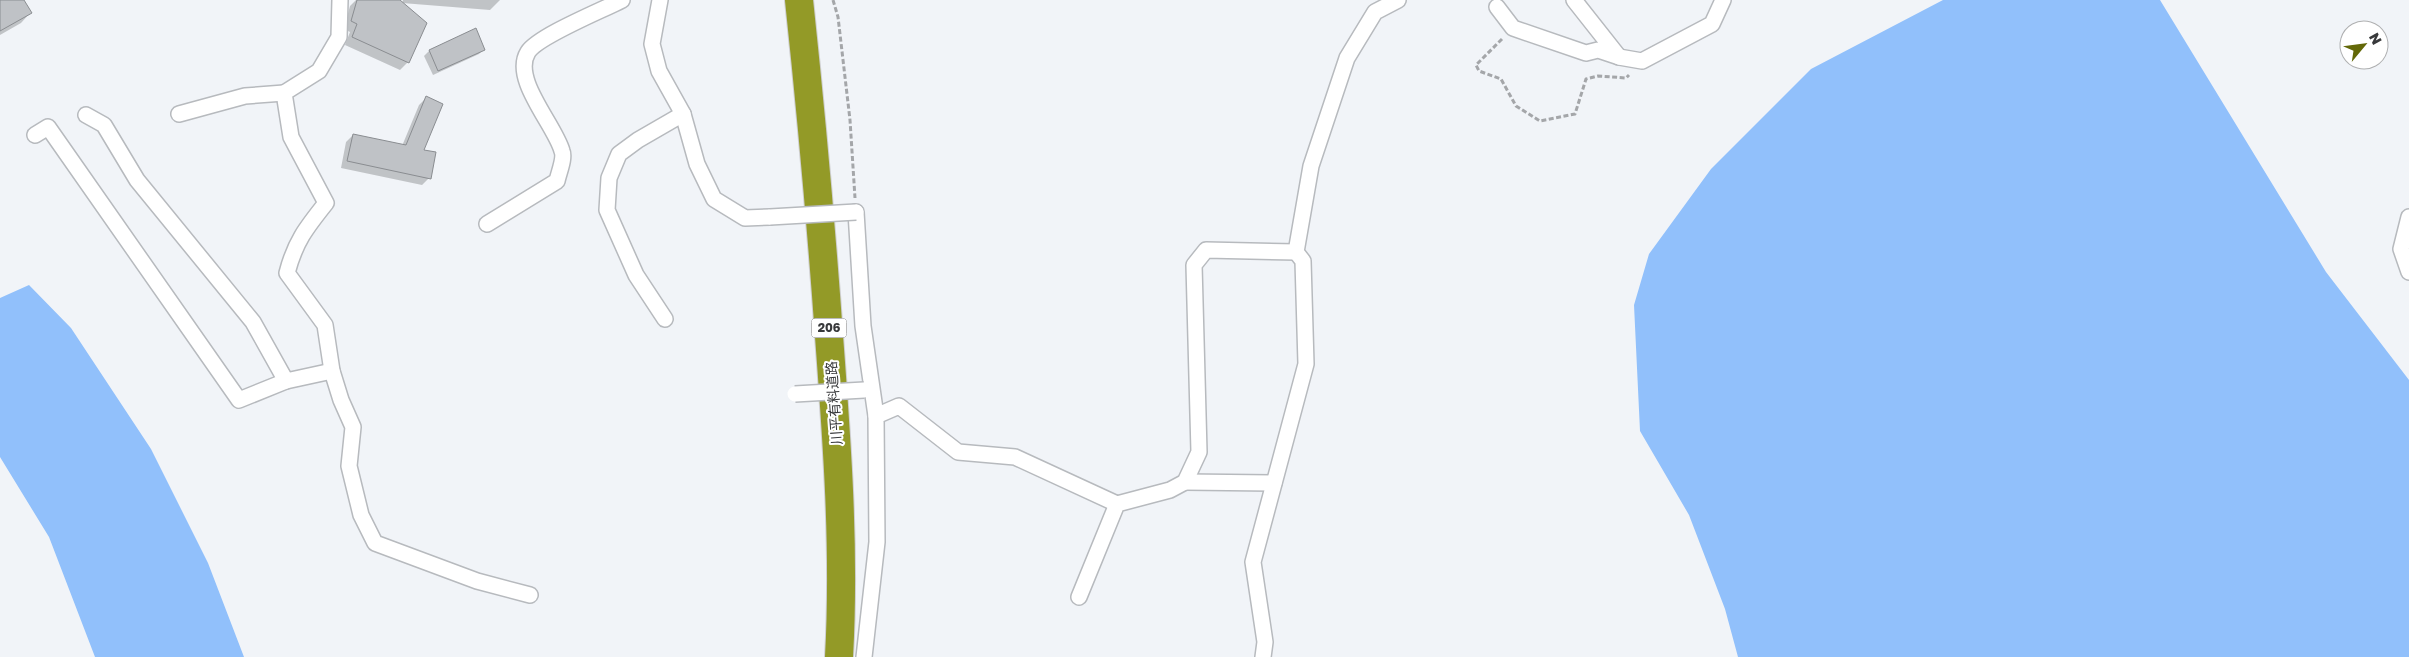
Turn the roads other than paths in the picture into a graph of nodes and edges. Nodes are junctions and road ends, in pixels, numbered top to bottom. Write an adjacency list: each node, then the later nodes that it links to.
1 (340, 0): 11 (street)
2 (622, 0): 17 (street)
3 (660, 0): 14 (street)
4 (787, 0): 31 (highway, 川平有料道路 / 206)
5 (799, 0): 32 (highway, 川平有料道路 / 206)
6 (1398, 0): 18 (street)
7 (1574, 0): 10 (street)
8 (1724, 0): 10 (street)
9 (1497, 7): 10 (street)
10 (1619, 57)
11 (284, 93): 13 (street); 21 (street)
12 (86, 114): 22 (street)
13 (178, 114)
14 (683, 114): 20 (street); 25 (street, bridge)
15 (35, 135): 22 (street)
16 (2409, 217): 19 (street)
17 (487, 224)
18 (1296, 252): 26 (street); 27 (street)
19 (2409, 272)
20 (665, 319)
21 (332, 371): 22 (street); 29 (street)
22 (286, 381)
23 (864, 390): 24 (street, bridge)
24 (795, 394)
25 (876, 416): 28 (street); 33 (street)
26 (1185, 482): 27 (street); 28 (street)
27 (1274, 483): 34 (street)
28 (1117, 504): 30 (street)
29 (530, 595)
30 (1079, 597)
31 (825, 657)
32 (839, 657)
33 (864, 657)
34 (1263, 657)

